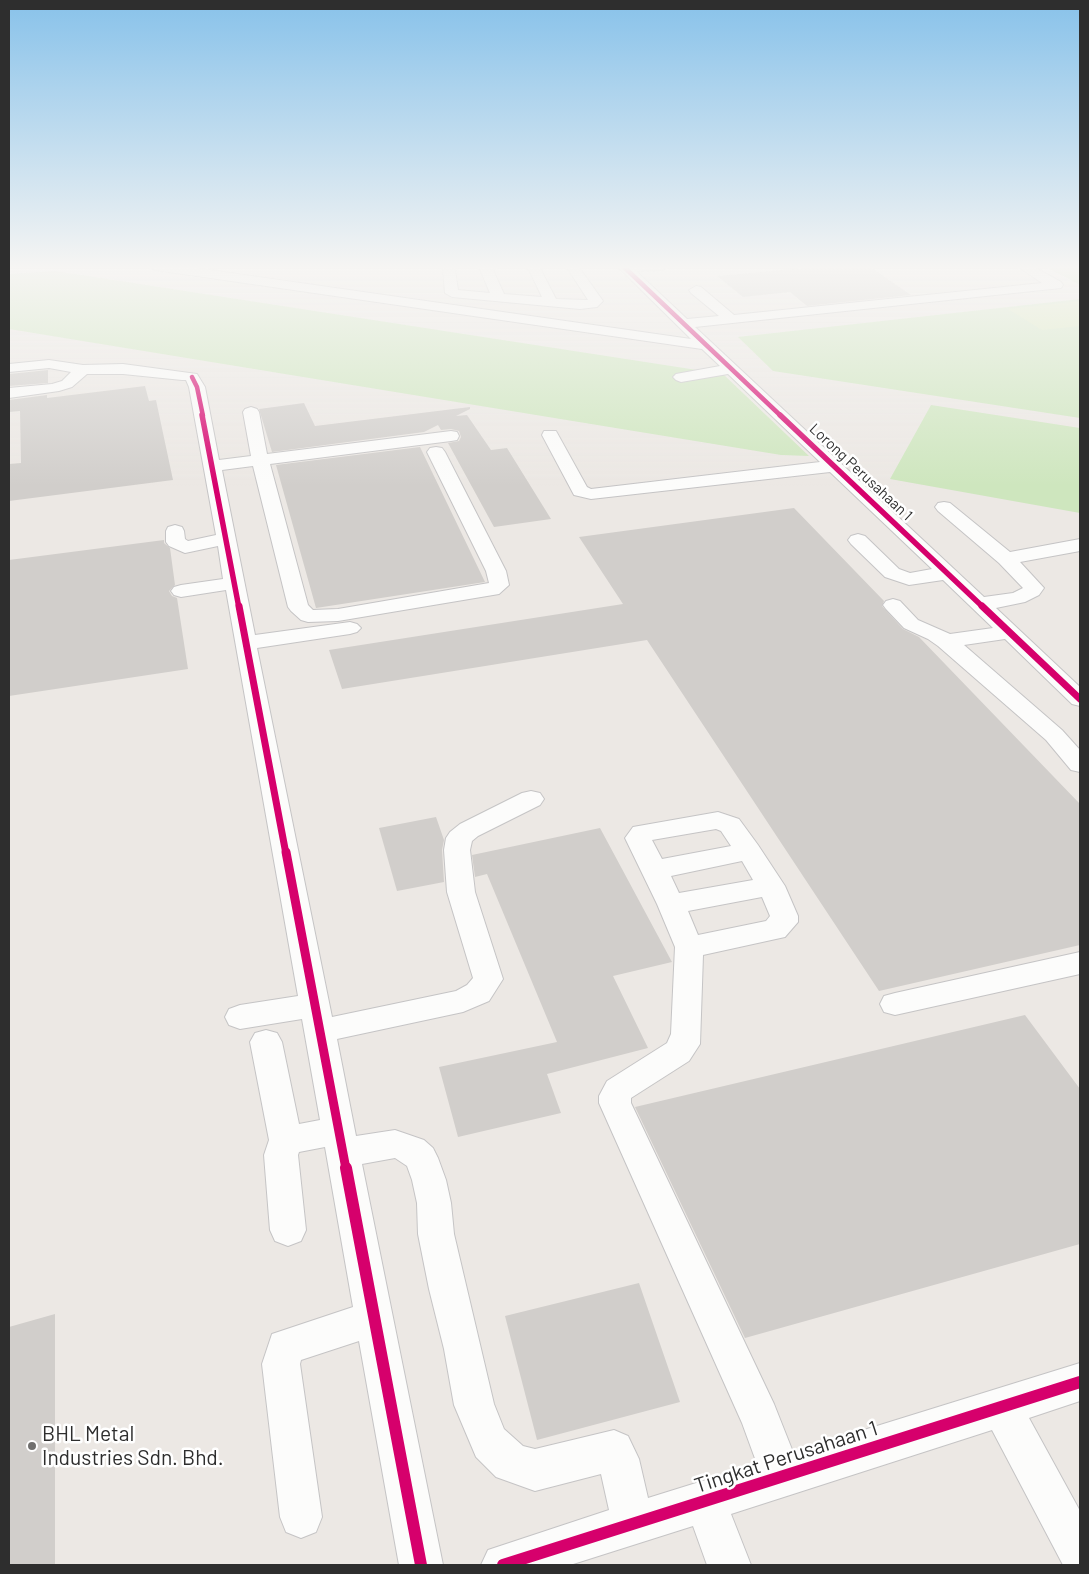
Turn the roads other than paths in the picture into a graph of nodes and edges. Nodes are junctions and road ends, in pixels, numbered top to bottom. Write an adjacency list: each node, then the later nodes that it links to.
1 (674, 339): 3 (street)
2 (701, 339): 3 (street, Lorong Perusahaan 1)
3 (706, 344): 5 (street, Lorong Perusahaan 1)
4 (9, 368): 6 (street)
5 (732, 369): 7 (street); 15 (street, Lorong Perusahaan 1)
6 (83, 370): 8 (street); 14 (street)
7 (682, 377)
8 (9, 393)
9 (251, 412): 13 (street)
10 (550, 435): 15 (street)
11 (451, 436): 13 (street)
12 (436, 452): 13 (street)
13 (260, 460): 14 (street)
14 (212, 466): 18 (street)
15 (834, 466): 22 (street, Lorong Perusahaan 1)
16 (944, 507): 21 (street)
17 (176, 531): 18 (street)
18 (226, 538): 23 (street)
19 (858, 540): 22 (street)
20 (1080, 545): 21 (street)
21 (1006, 559): 25 (street)
22 (947, 573): 25 (street, Lorong Perusahaan 1)
23 (235, 584): 24 (street); 30 (street)
24 (181, 591)
25 (980, 604): 28 (street, Lorong Perusahaan 1)
26 (893, 605): 29 (street)
27 (493, 607): 30 (street)
28 (1010, 632): 29 (street); 31 (street, Lorong Perusahaan 1)
29 (946, 641): 32 (street)
30 (246, 643): 40 (street)
31 (1080, 699)
32 (1080, 765)
33 (531, 799): 40 (street)
34 (770, 886): 35 (street); 35 (street); 36 (street)
35 (671, 904): 36 (street)
36 (689, 947): 48 (street)
37 (1080, 963): 38 (street)
38 (895, 1004)
39 (240, 1017): 40 (street)
40 (317, 1018): 43 (street)
41 (266, 1042): 42 (street)
42 (286, 1140): 43 (street); 44 (street)
43 (341, 1142): 45 (street); 51 (street)
44 (288, 1230)
45 (374, 1318): 50 (street); 53 (street)
46 (1080, 1382): 47 (street, Tingkat Perusahaan 1)
47 (1002, 1407): 48 (street, Tingkat Perusahaan 1); 52 (street)
48 (782, 1477): 49 (street, Tingkat Perusahaan 1)
49 (705, 1501): 51 (street, Tingkat Perusahaan 1); 55 (street)
50 (301, 1517)
51 (634, 1524): 54 (street, Tingkat Perusahaan 1)
52 (1080, 1554)
53 (421, 1565)
54 (503, 1565)
55 (729, 1565)

